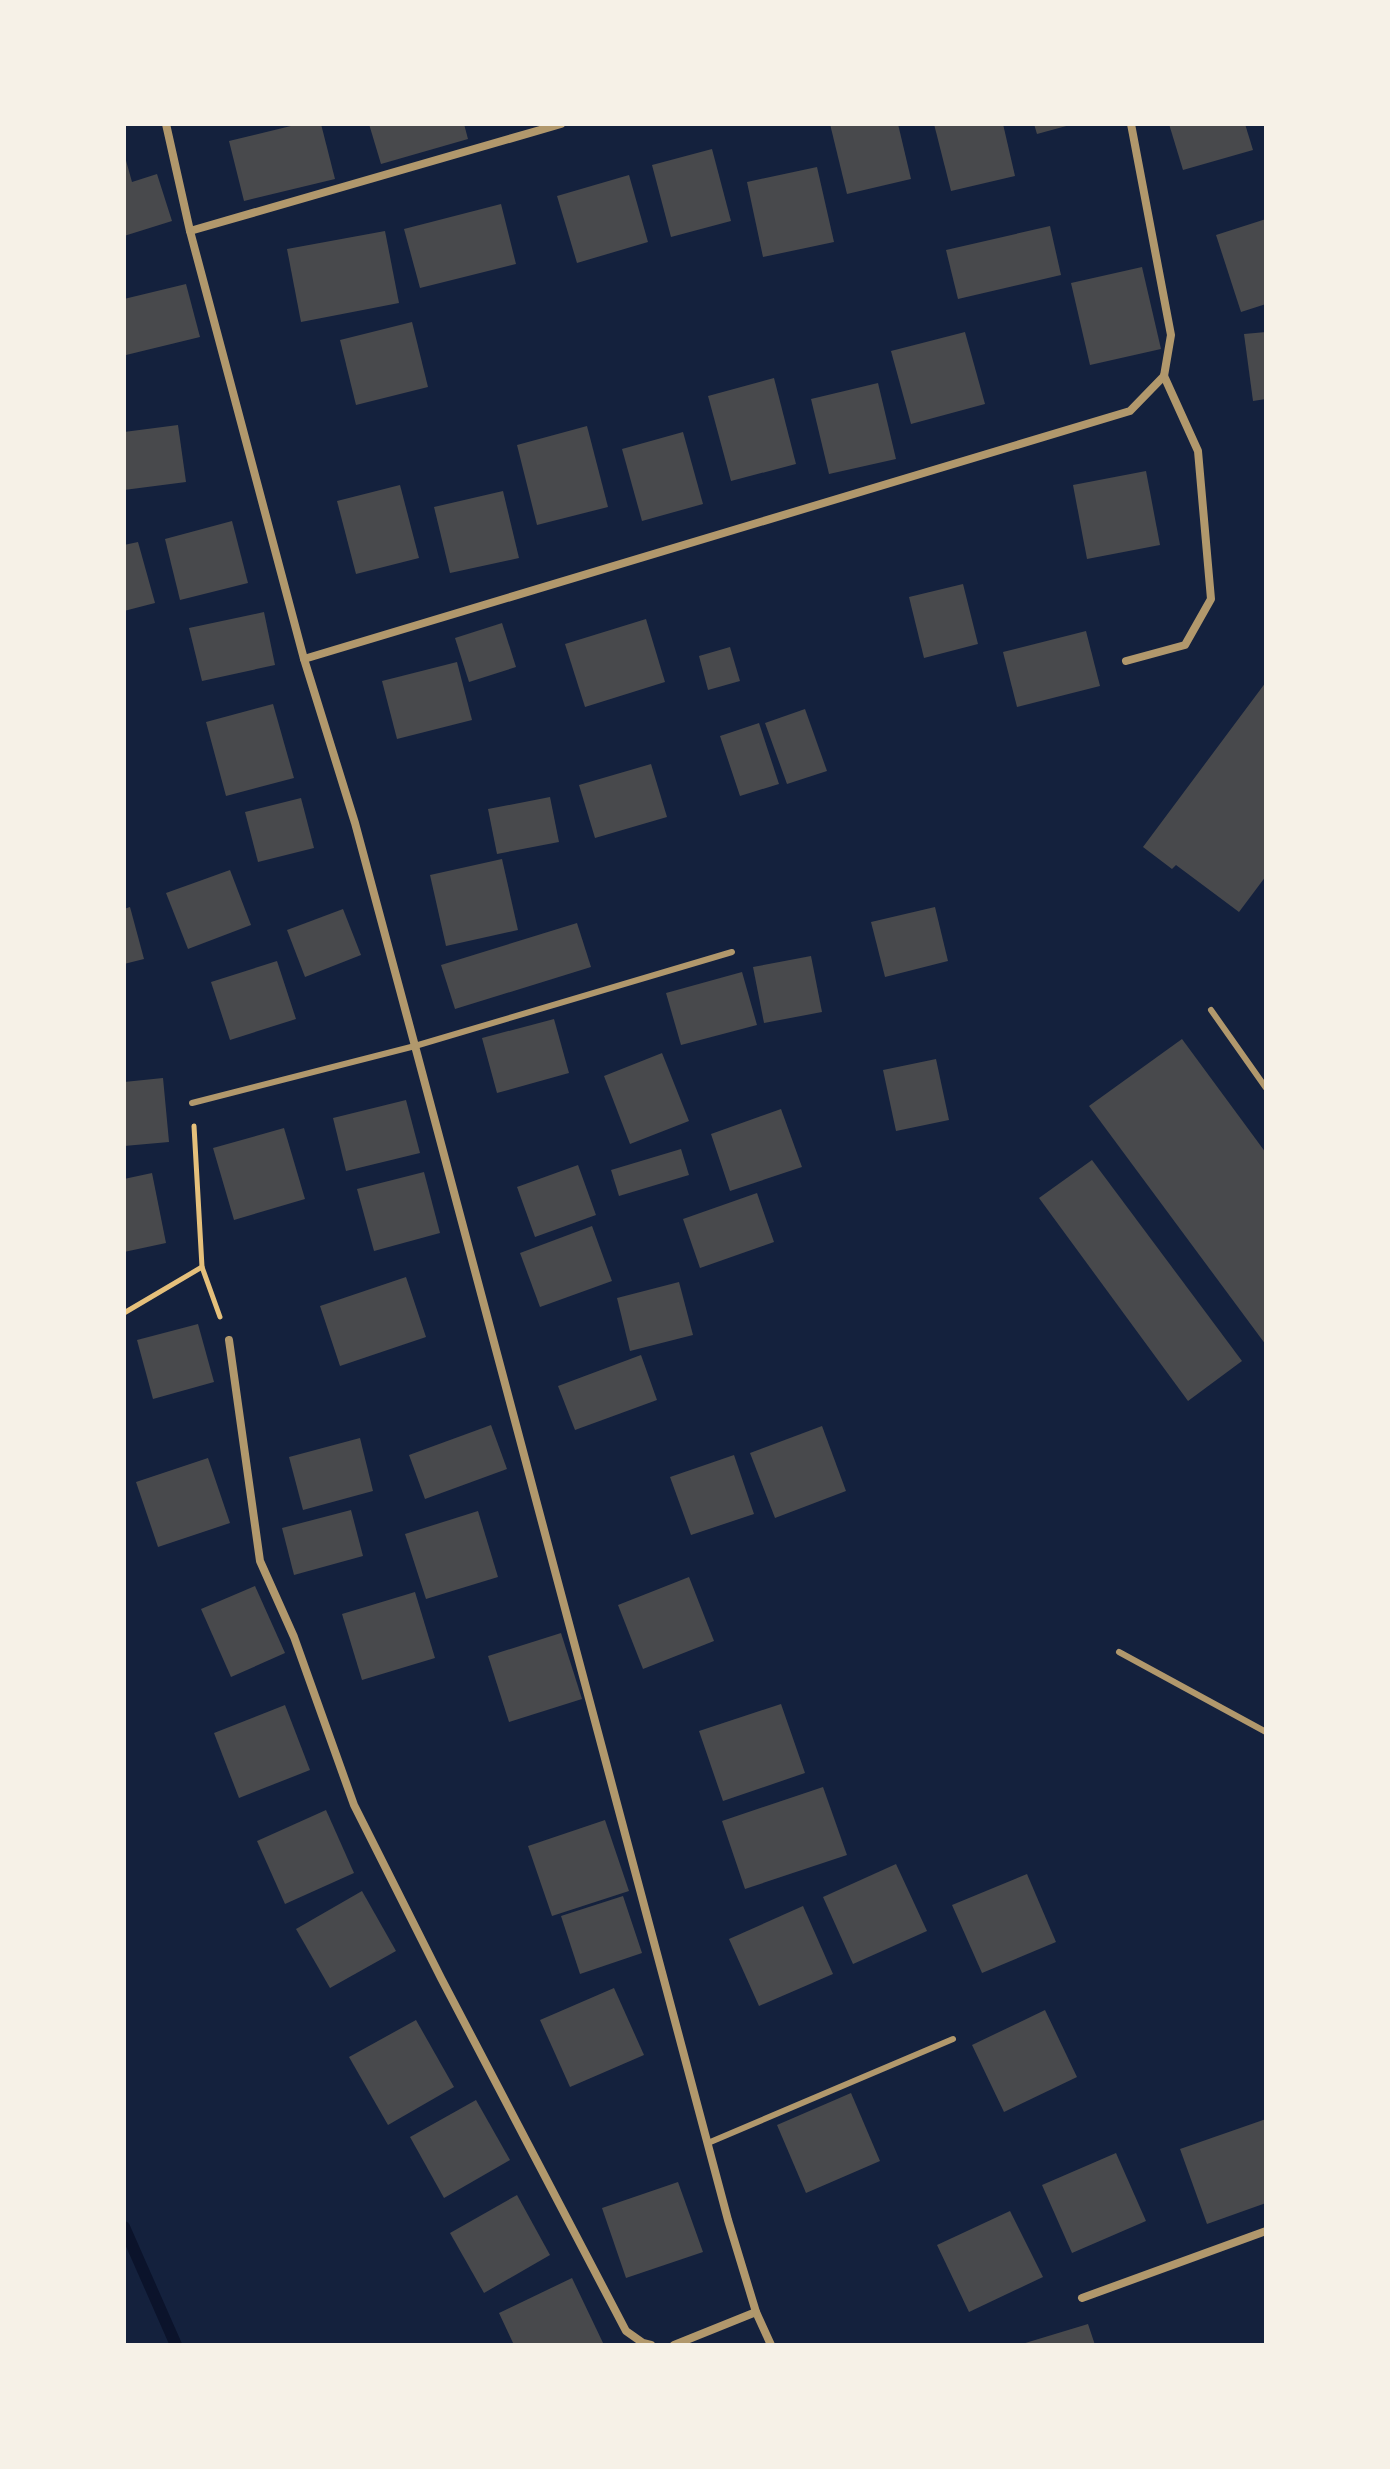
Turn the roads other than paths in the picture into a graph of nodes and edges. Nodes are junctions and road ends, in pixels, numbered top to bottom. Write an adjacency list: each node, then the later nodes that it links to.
1 (166, 124): 4 (street)
2 (561, 124): 4 (street)
3 (1131, 124): 5 (street)
4 (190, 231): 6 (street)
5 (1164, 376): 6 (street); 7 (street)
6 (304, 659): 10 (street)
7 (1126, 661)
8 (732, 952): 10 (lane)
9 (1211, 1010): 11 (lane)
10 (415, 1046): 12 (lane); 17 (street)
11 (1266, 1088)
12 (192, 1103)
13 (229, 1340): 21 (street)
14 (1119, 1652): 15 (lane)
15 (1266, 1732)
16 (953, 2039): 17 (lane)
17 (708, 2143): 20 (street)
18 (1266, 2231): 19 (street)
19 (1082, 2298)
20 (756, 2312): 22 (street); 23 (street)
21 (651, 2345)
22 (674, 2345)
23 (771, 2345)

